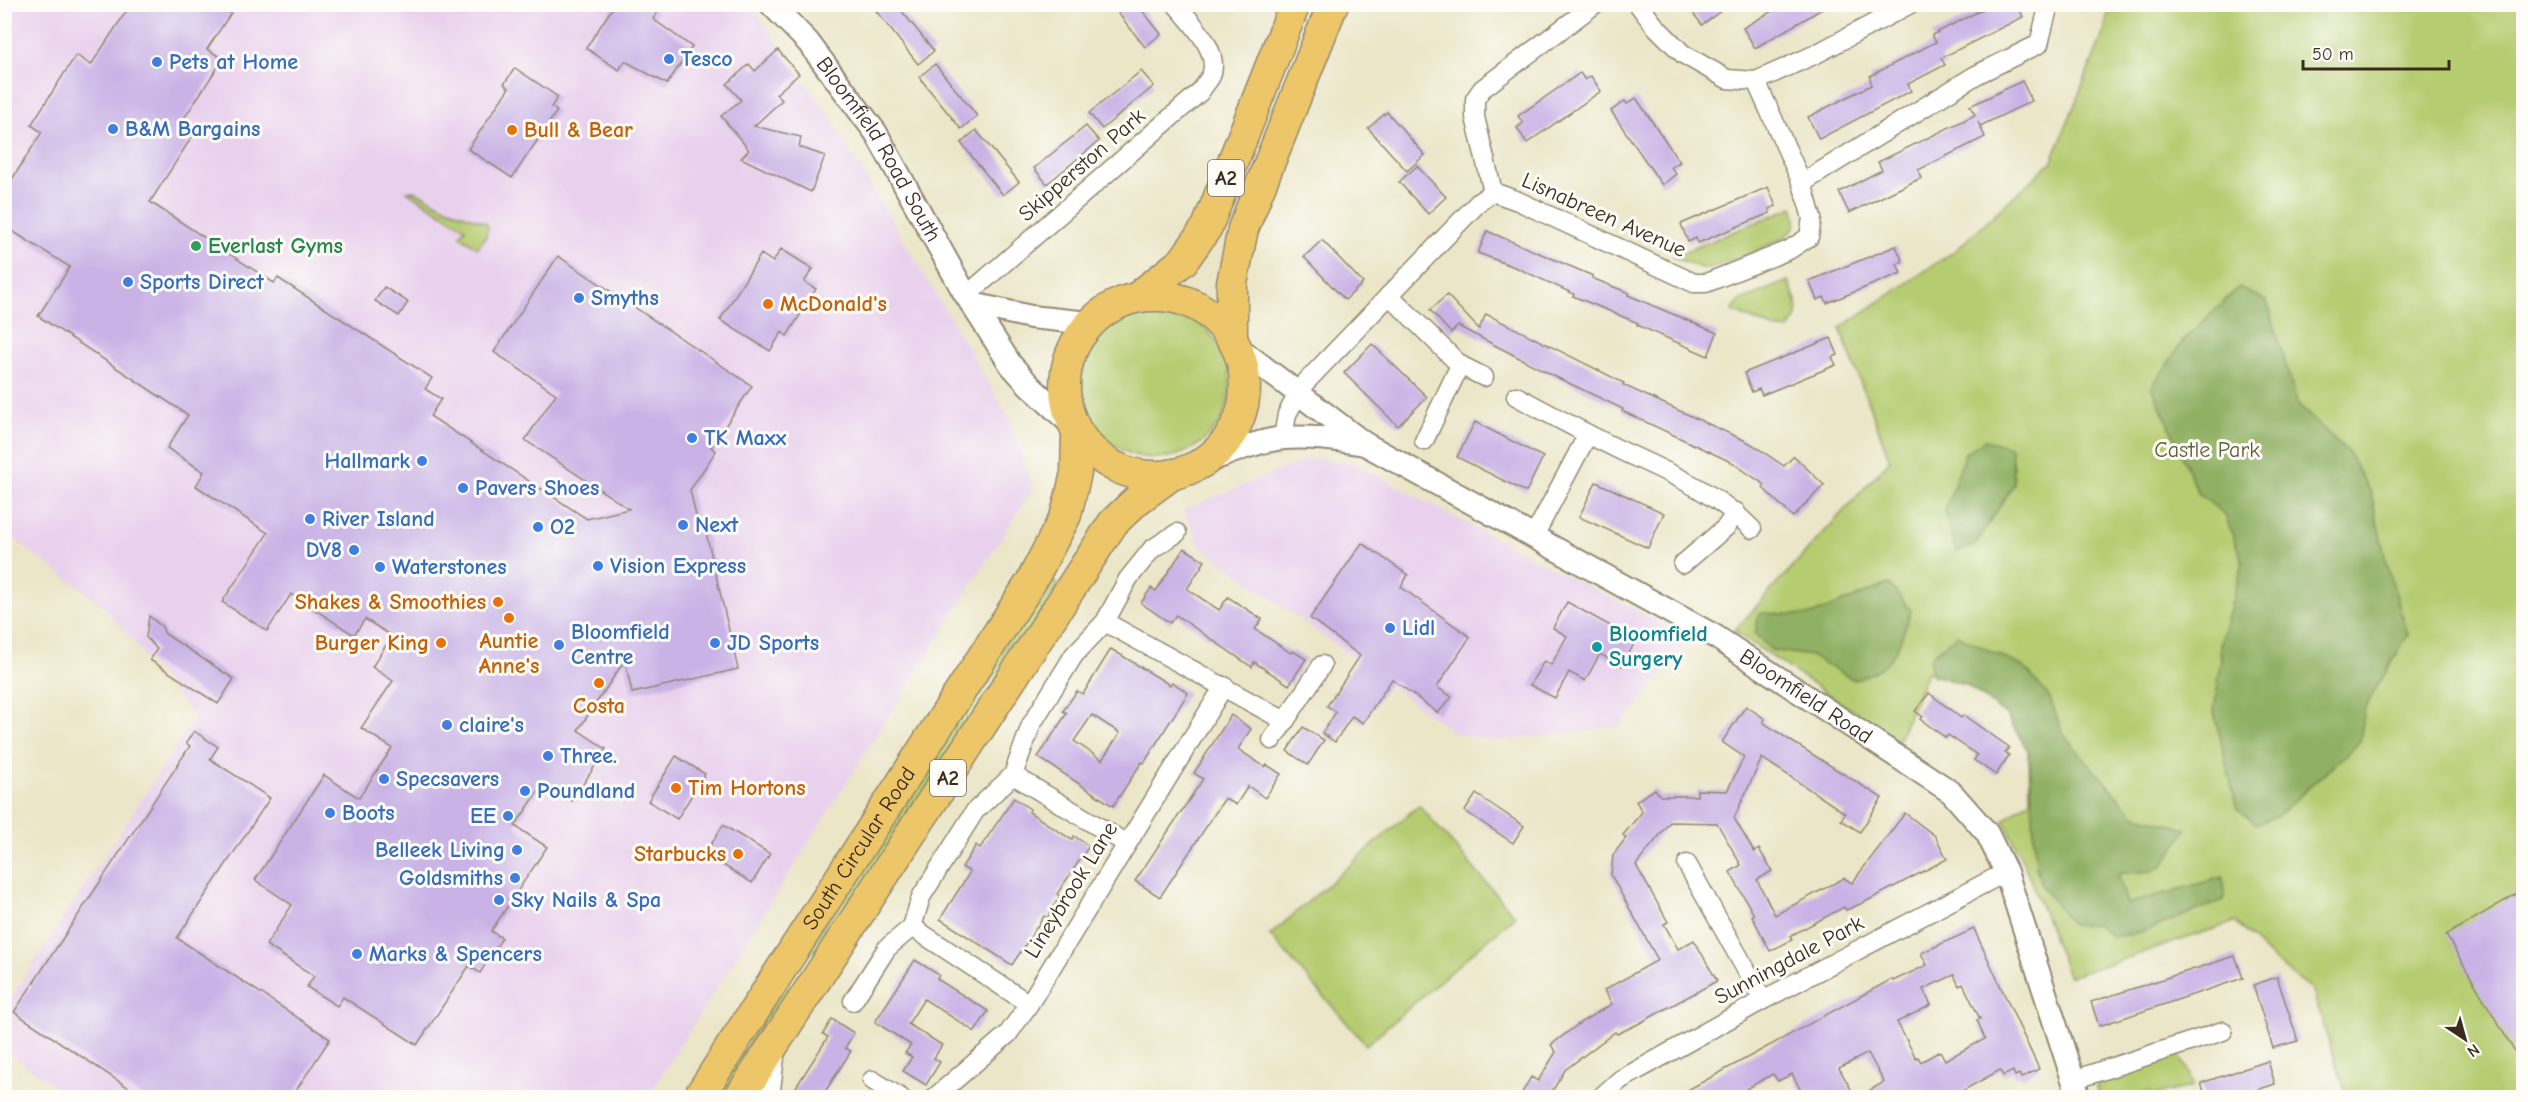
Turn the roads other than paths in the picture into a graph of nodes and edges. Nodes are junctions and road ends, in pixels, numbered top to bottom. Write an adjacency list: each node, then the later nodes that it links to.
1 (771, 4): 14 (street, Bloomfield Road South)
2 (1176, 4): 14 (street, Skipperston Park)
3 (1295, 4): 13 (highway, A2)
4 (1333, 4): 16 (highway, A2)
5 (1595, 4): 11 (street)
6 (1638, 4): 9 (street)
7 (1910, 4): 9 (street)
8 (2049, 4): 10 (street)
9 (1755, 81): 10 (street, Lisnabreen Avenue)
10 (1802, 183): 11 (street, Lisnabreen Avenue)
11 (1493, 192): 12 (street, Lisnabreen Avenue)
12 (1389, 295): 17 (street); 19 (street, Lisnabreen Avenue)
13 (1139, 296): 15 (highway, A2); 16 (highway, A2)
14 (969, 300): 15 (street); 21 (street, Bloomfield Road South)
15 (1089, 323): 21 (highway, A2)
16 (1235, 343): 19 (street, Bloomfield Road); 26 (highway, A2)
17 (1460, 364): 18 (street); 24 (street)
18 (1484, 377)
19 (1298, 392): 23 (street, Lisnabreen Avenue); 25 (street, Bloomfield Road)
20 (1515, 396): 22 (street)
21 (1075, 429): 26 (highway, A2); 49 (highway, South Circular Road / A2)
22 (1588, 434): 27 (street); 30 (street)
23 (1283, 438): 25 (street, Bloomfield Road); 26 (street, Bloomfield Road)
24 (1424, 441)
25 (1365, 444): 30 (street, Bloomfield Road)
26 (1186, 469): 46 (highway, South Circular Road / A2)
27 (1736, 512): 28 (street); 31 (street)
28 (1752, 529)
29 (1177, 533): 32 (street)
30 (1534, 536): 40 (street, Bloomfield Road)
31 (1683, 564)
32 (1106, 622): 34 (street); 37 (street)
33 (1322, 665): 35 (street)
34 (1224, 686): 35 (street); 38 (street, Lineybrook Lane)
35 (1285, 721): 36 (street)
36 (1272, 740)
37 (1013, 775): 38 (street); 41 (street)
38 (1127, 844): 44 (street, Lineybrook Lane)
39 (1687, 864): 42 (street)
40 (2006, 872): 42 (street, Sunningdale Park); 48 (street, Bloomfield Road)
41 (912, 927): 43 (street); 44 (street)
42 (1763, 1000): 54 (street, Sunningdale Park)
43 (853, 1001)
44 (1029, 1004): 53 (street, Lineybrook Lane)
45 (2223, 1031): 48 (street)
46 (777, 1041): 50 (highway, South Circular Road / A2); 51 (street)
47 (872, 1080): 52 (street)
48 (2076, 1089)
49 (698, 1098)
50 (739, 1098)
51 (770, 1098)
52 (901, 1098)
53 (934, 1098)
54 (1600, 1098)

